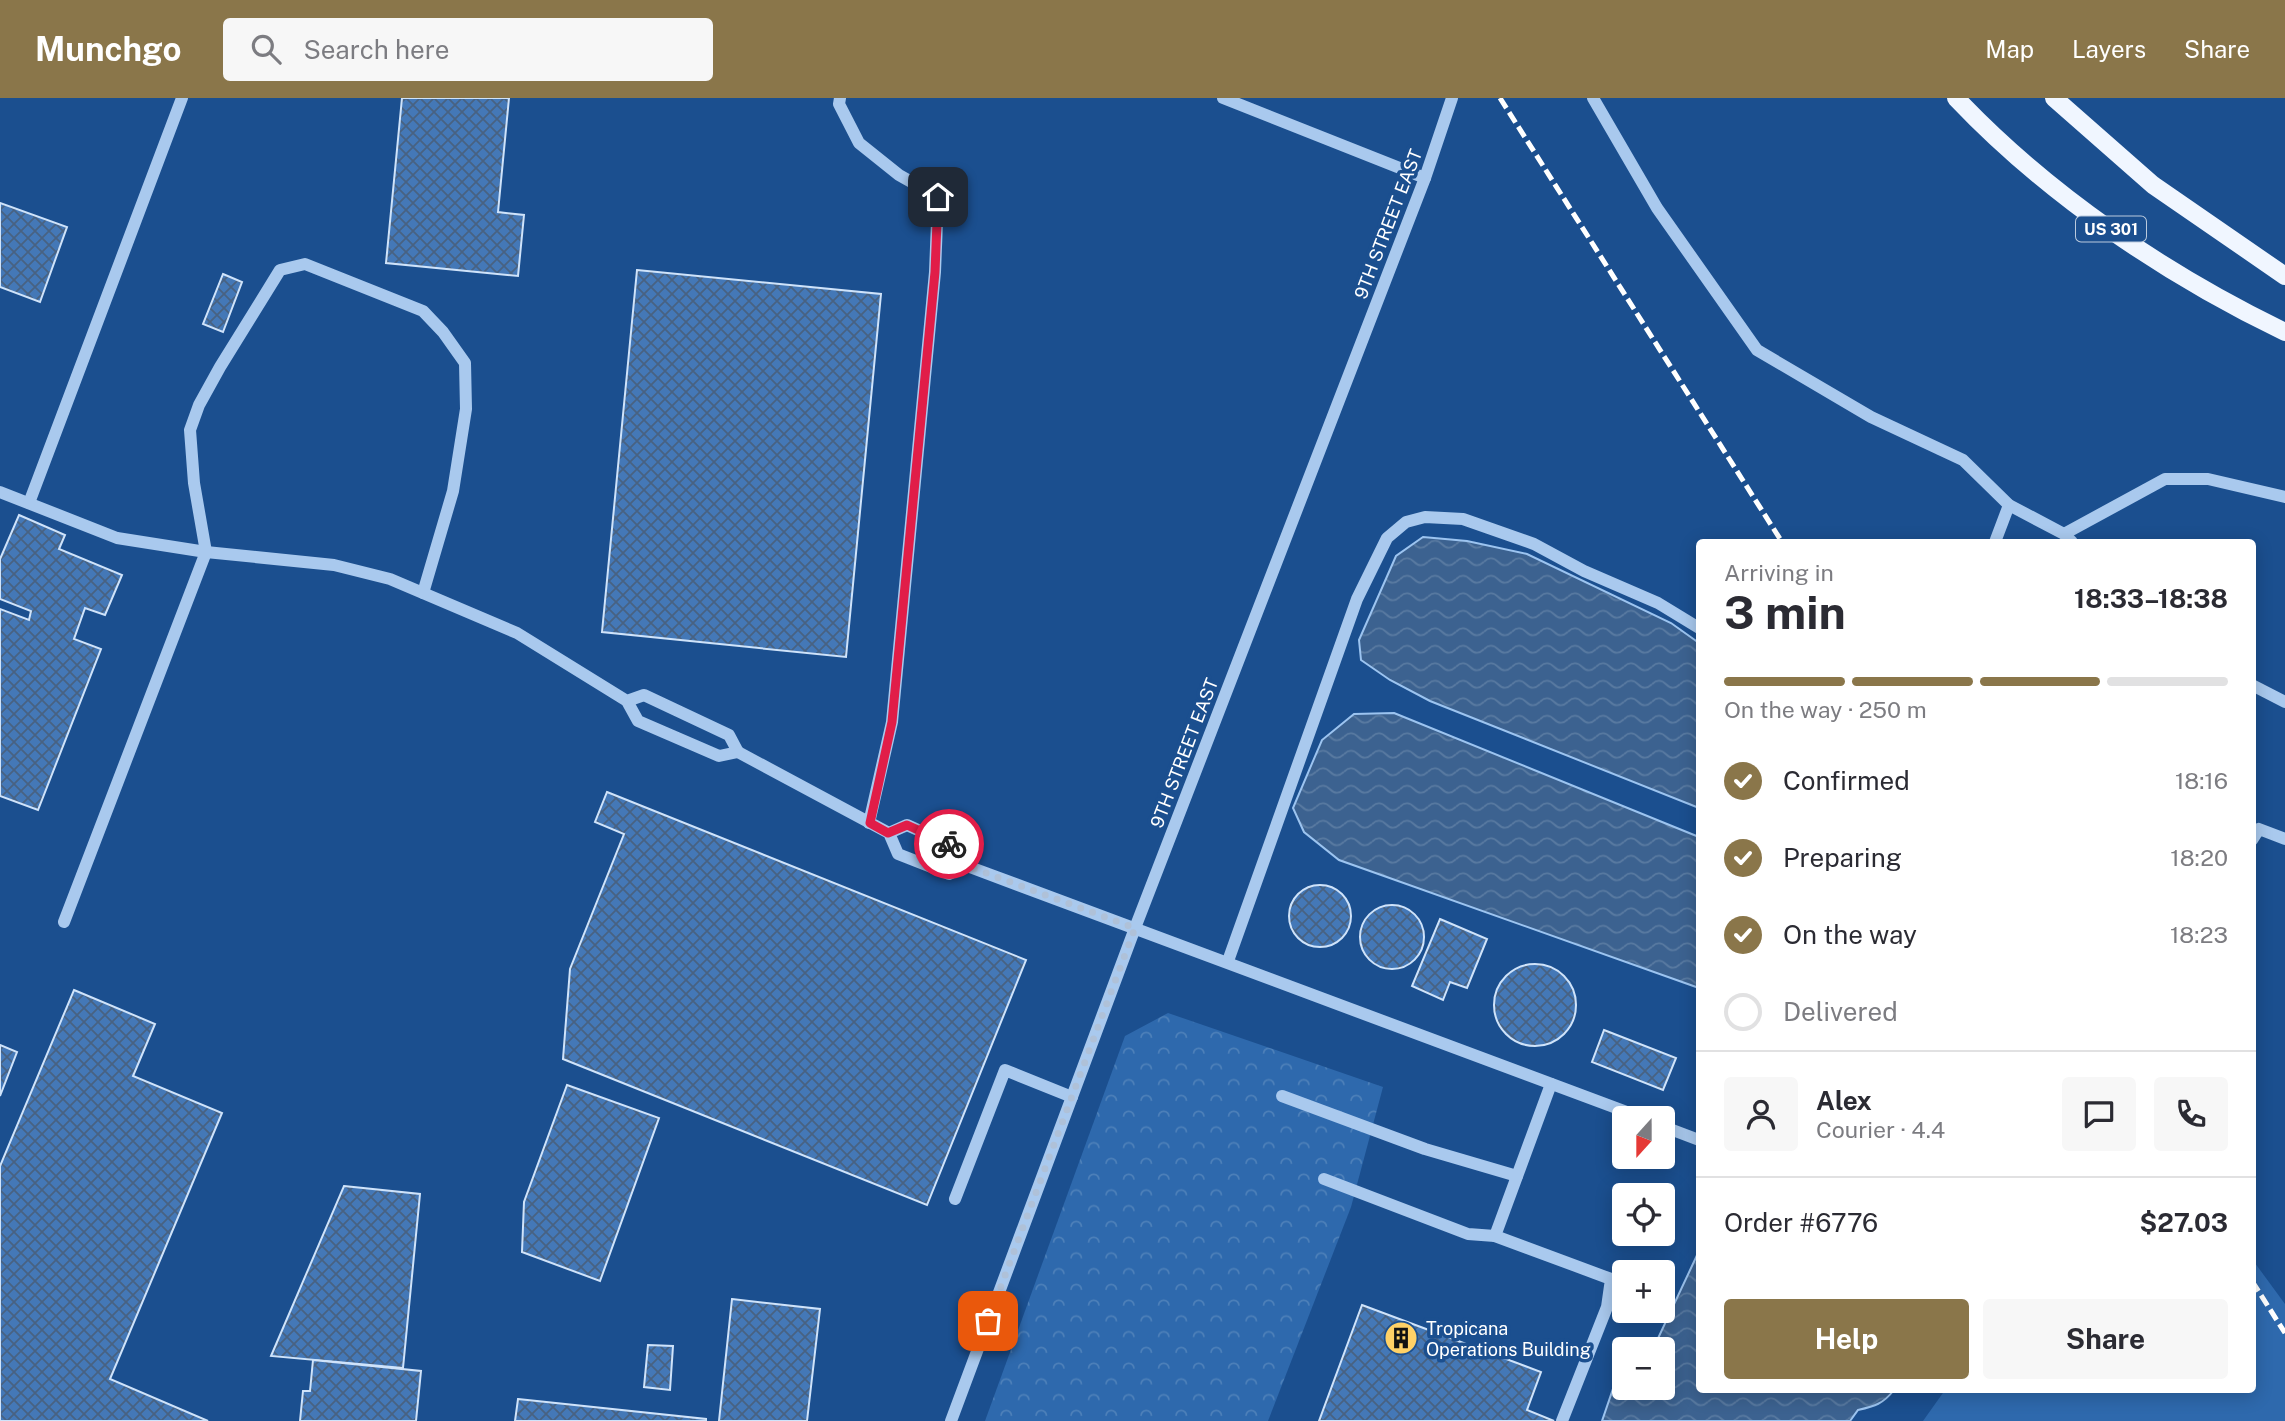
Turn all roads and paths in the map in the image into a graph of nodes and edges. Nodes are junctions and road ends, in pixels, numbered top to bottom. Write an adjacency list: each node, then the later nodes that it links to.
1 (182, 98): 13 (street)
2 (840, 98): 24 (street)
3 (1223, 98): 8 (street)
4 (1452, 98): 8 (street, 9TH STREET EAST)
5 (1593, 98): 14 (street)
6 (1955, 98): 10 (main road, US 301)
7 (2054, 98): 9 (main road)
8 (1425, 178): 30 (street, 9TH STREET EAST)
9 (2285, 276)
10 (2285, 332)
11 (0, 492): 13 (street)
12 (2285, 497): 15 (street)
13 (29, 503): 17 (street)
14 (2010, 505): 15 (street); 16 (street)
15 (2068, 538)
16 (1996, 539)
17 (206, 552): 18 (street); 18 (street); 29 (street)
18 (423, 593): 21 (street)
19 (1696, 626): 31 (street)
20 (2256, 687): 22 (street)
21 (627, 701): 23 (street); 23 (street)
22 (2285, 702)
23 (738, 752): 24 (street)
24 (870, 823): 26 (street)
25 (2256, 832): 27 (street)
26 (888, 833): 28 (street); 28 (street)
27 (2285, 839)
28 (967, 866): 30 (street)
29 (64, 922)
30 (1135, 928): 31 (street); 34 (street, 9TH STREET EAST)
31 (1228, 961): 32 (street)
32 (1551, 1084): 35 (street); 38 (street)
33 (1282, 1096): 38 (street)
34 (1072, 1097): 40 (street); 42 (street, 9TH STREET EAST)
35 (1612, 1107)
36 (1675, 1131): 37 (street)
37 (1696, 1139)
38 (1517, 1177): 41 (street)
39 (1324, 1179): 41 (street)
40 (954, 1199)
41 (1495, 1236): 43 (street)
42 (951, 1421)
43 (1562, 1421)

